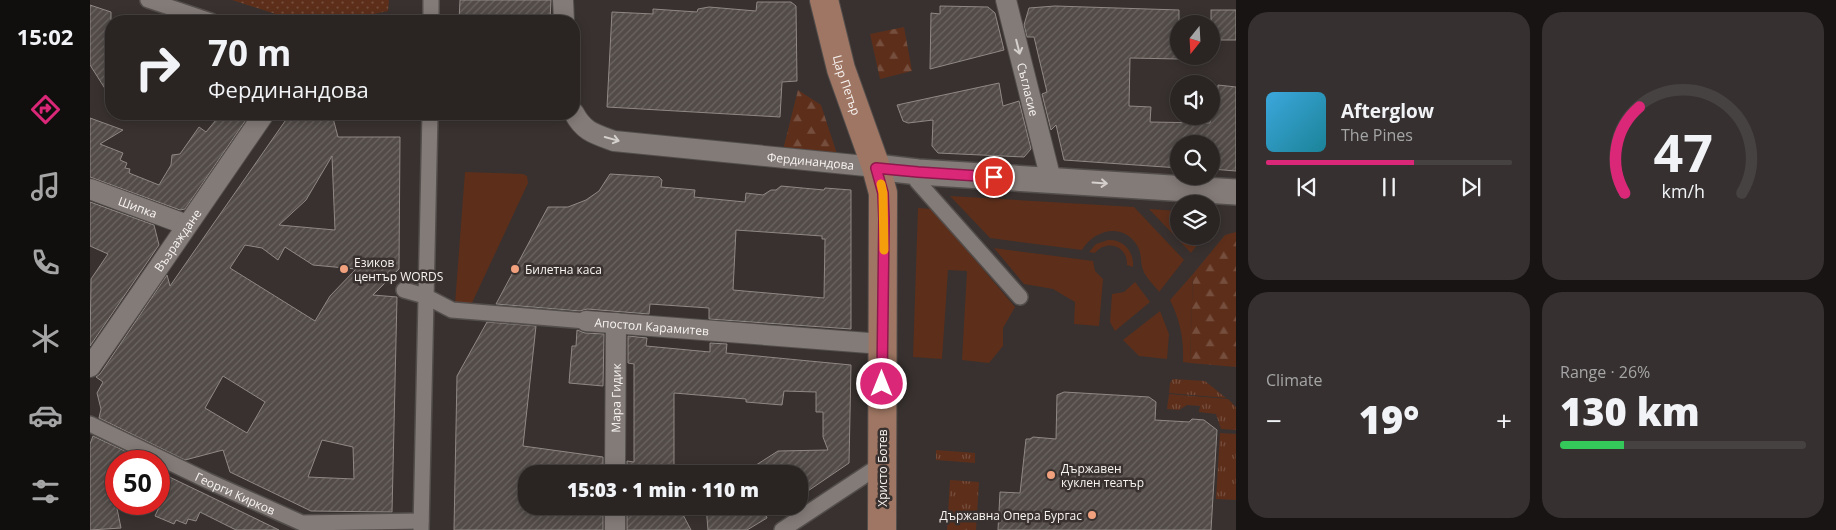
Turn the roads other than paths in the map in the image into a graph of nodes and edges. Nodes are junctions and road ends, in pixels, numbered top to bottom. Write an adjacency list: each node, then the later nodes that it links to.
1 (148, 0): 6 (street)
2 (431, 0): 7 (street)
3 (563, 0): 8 (street)
4 (824, 0): 12 (main road, Цар Петър)
5 (1006, 0): 13 (street, Съгласие, one-way to 13)
6 (193, 15)
7 (431, 15)
8 (564, 15)
9 (260, 120): 17 (street, Възраждане)
10 (430, 120): 19 (street)
11 (578, 120): 12 (street, Фердинандова, one-way to 12)
12 (876, 168): 13 (street, Фердинандова); 23 (main road, Христо Ботев)
13 (1051, 180): 16 (street, Фердинандова, one-way to 16)
14 (917, 181): 20 (street)
15 (90, 189): 17 (street, Шипка)
16 (1236, 192)
17 (187, 225): 24 (street, Възраждане)
18 (404, 290): 19 (street, Апостол Карамитев)
19 (425, 296): 21 (street, Апостол Карамитев); 29 (street)
20 (1020, 297)
21 (586, 321): 22 (street, Апостол Карамитев)
22 (616, 323): 23 (street, Апостол Карамитев); 27 (street, Мара Гидик)
23 (882, 344): 26 (main road, Христо Ботев)
24 (90, 366)
25 (90, 424): 29 (street, Георги Кирков)
26 (882, 464): 31 (street); 32 (main road, Христо Ботев)
27 (615, 465)
28 (615, 515): 30 (street)
29 (421, 525)
30 (615, 530)
31 (782, 530)
32 (882, 530)

